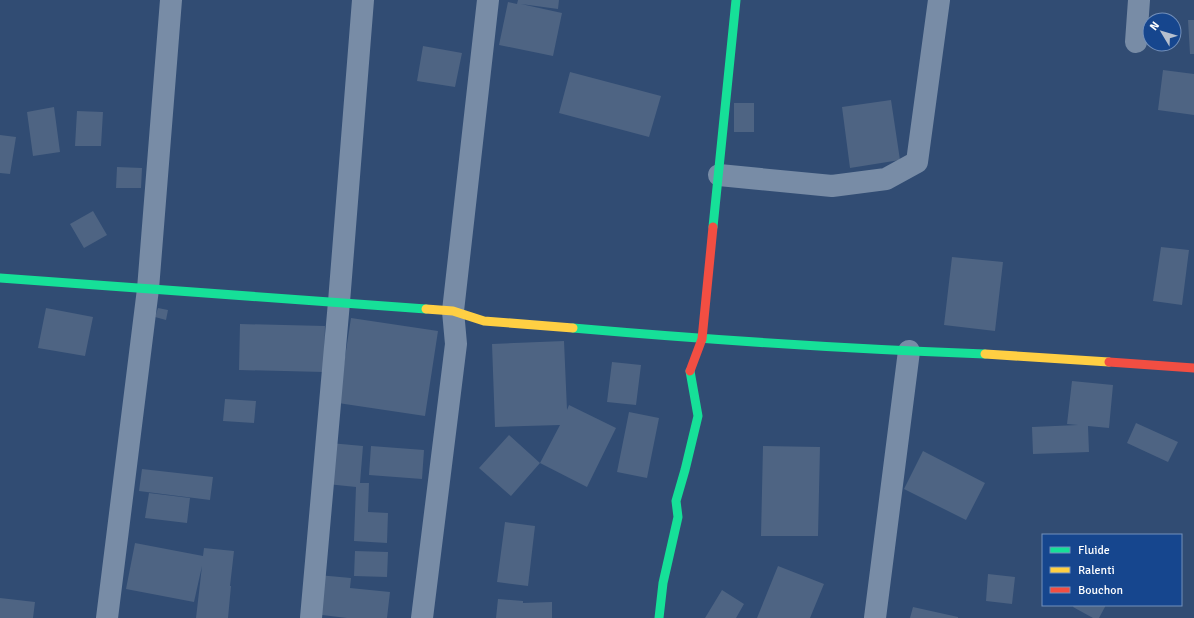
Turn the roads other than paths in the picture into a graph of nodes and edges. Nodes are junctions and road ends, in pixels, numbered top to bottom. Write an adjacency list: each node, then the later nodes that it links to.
1 (171, 0): 10 (street)
2 (363, 0): 11 (street)
3 (488, 0): 12 (street)
4 (736, 0): 8 (street)
5 (940, 0): 8 (street)
6 (1139, 0): 7 (street)
7 (1136, 42)
8 (719, 175): 13 (street)
9 (0, 278): 10 (street)
10 (148, 289): 11 (street); 16 (street)
11 (339, 302): 12 (street); 17 (street)
12 (453, 311): 13 (street); 18 (street)
13 (702, 339): 14 (street); 19 (street)
14 (909, 351): 15 (street); 20 (street)
15 (1194, 368)
16 (106, 618)
17 (311, 618)
18 (422, 618)
19 (659, 618)
20 (875, 618)

